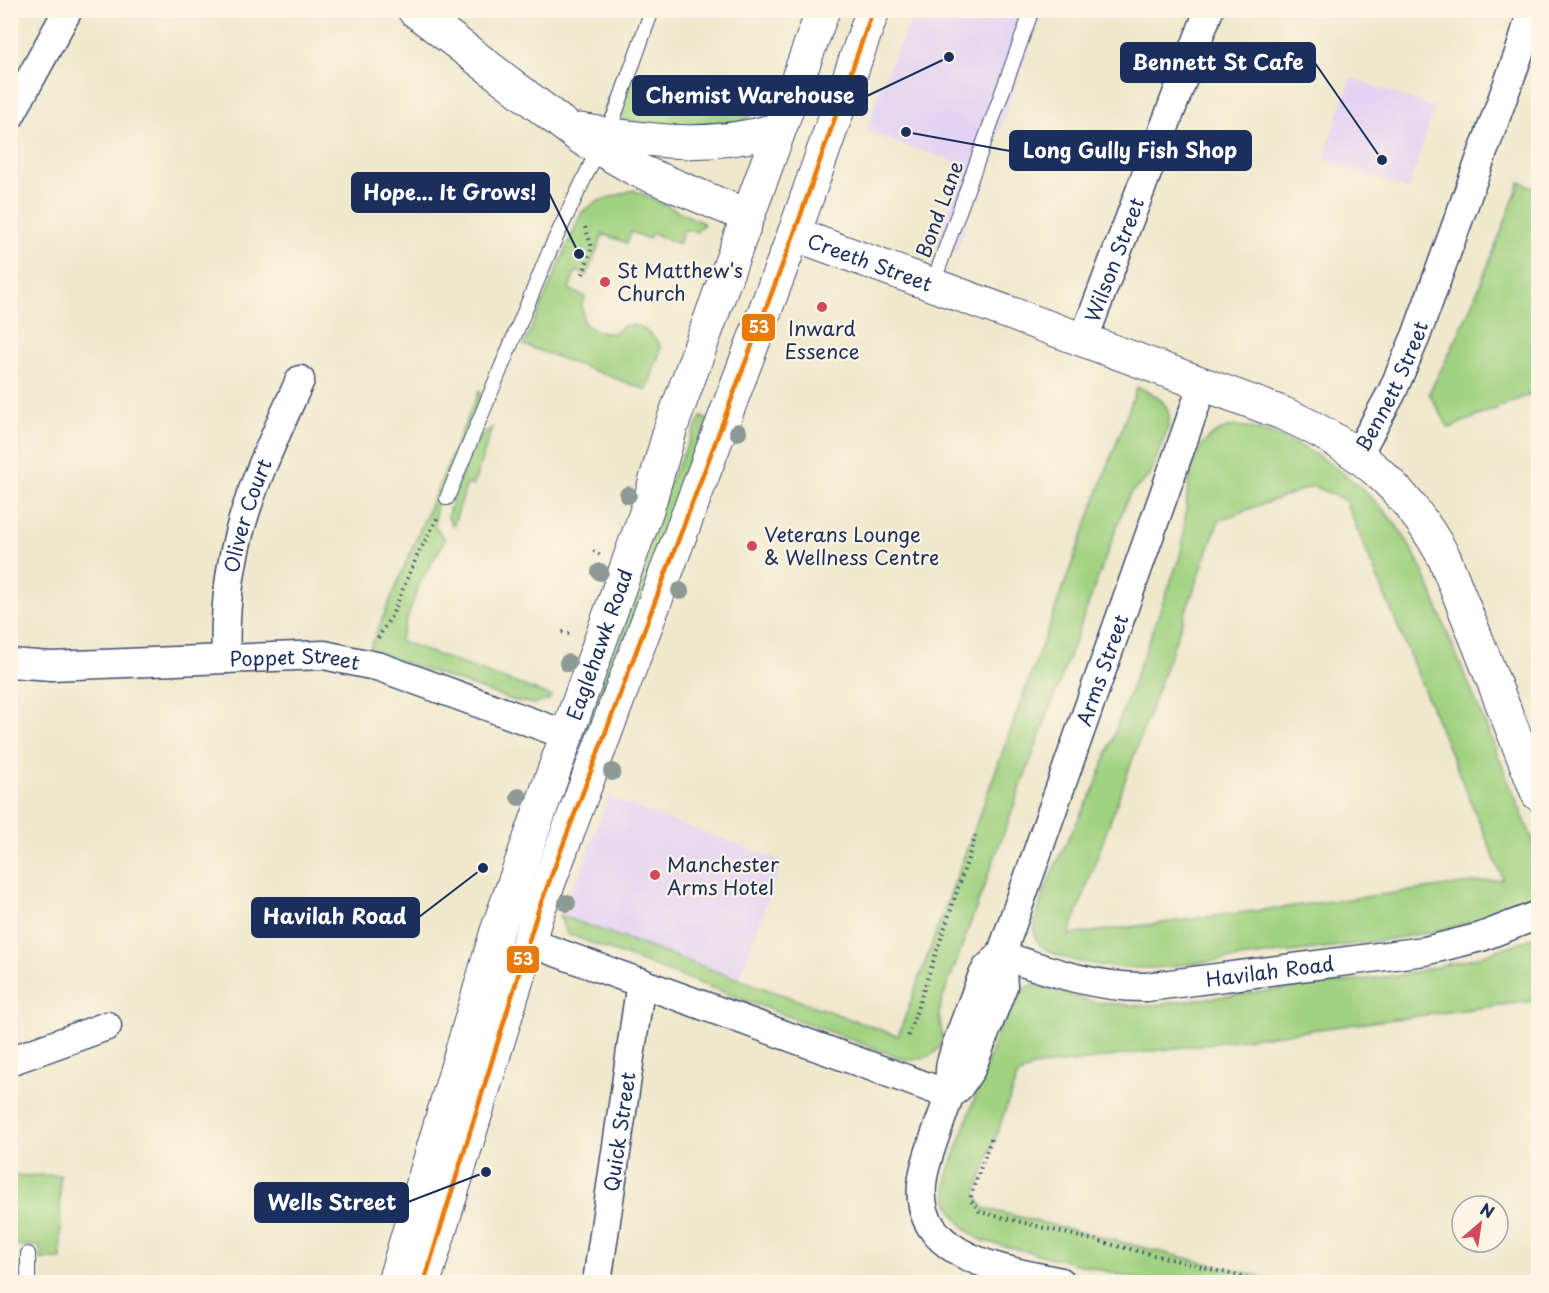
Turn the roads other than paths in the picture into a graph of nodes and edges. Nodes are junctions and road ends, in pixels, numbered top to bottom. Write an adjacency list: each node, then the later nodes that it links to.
1 (68, 10): 9 (street)
2 (414, 10): 11 (main road)
3 (652, 10): 11 (lane)
4 (823, 10): 10 (main road, Eaglehawk Road)
5 (873, 10): 13 (main road, Eaglehawk Road)
6 (1032, 10): 14 (lane, Bond Lane)
7 (1209, 10): 15 (street, Wilson Street)
8 (1527, 15): 18 (street, Bennett Street)
9 (10, 116)
10 (779, 129): 11 (main road); 12 (main road, Eaglehawk Road)
11 (602, 142): 12 (main road, Creeth Street); 19 (lane)
12 (747, 216): 13 (main road, Creeth Street); 22 (main road, Eaglehawk Road)
13 (794, 234): 14 (main road, Creeth Street); 26 (main road, Eaglehawk Road)
14 (932, 286): 15 (main road, Creeth Street)
15 (1083, 341): 17 (main road, Creeth Street)
16 (300, 380): 20 (street, Oliver Court)
17 (1203, 384): 18 (main road, Creeth Street); 27 (street, Arms Street)
18 (1358, 454): 23 (main road, Bennett Street)
19 (447, 498)
20 (226, 658): 21 (street, Poppet Street); 22 (street, Poppet Street)
21 (10, 663)
22 (566, 735): 25 (main road, Eaglehawk Road)
23 (1539, 794)
24 (1539, 915): 27 (street, Havilah Road)
25 (497, 931): 26 (main road); 34 (main road, Eaglehawk Road)
26 (528, 942): 28 (street); 35 (main road, Eaglehawk Road)
27 (1001, 955): 31 (street, Arms Street)
28 (641, 982): 31 (street); 36 (street, Quick Street)
29 (107, 1026): 30 (street)
30 (10, 1061)
31 (950, 1095): 37 (street, Arms Street)
32 (28, 1254): 33 (lane)
33 (28, 1282)
34 (394, 1282)
35 (424, 1282)
36 (597, 1282)
37 (1061, 1282)

